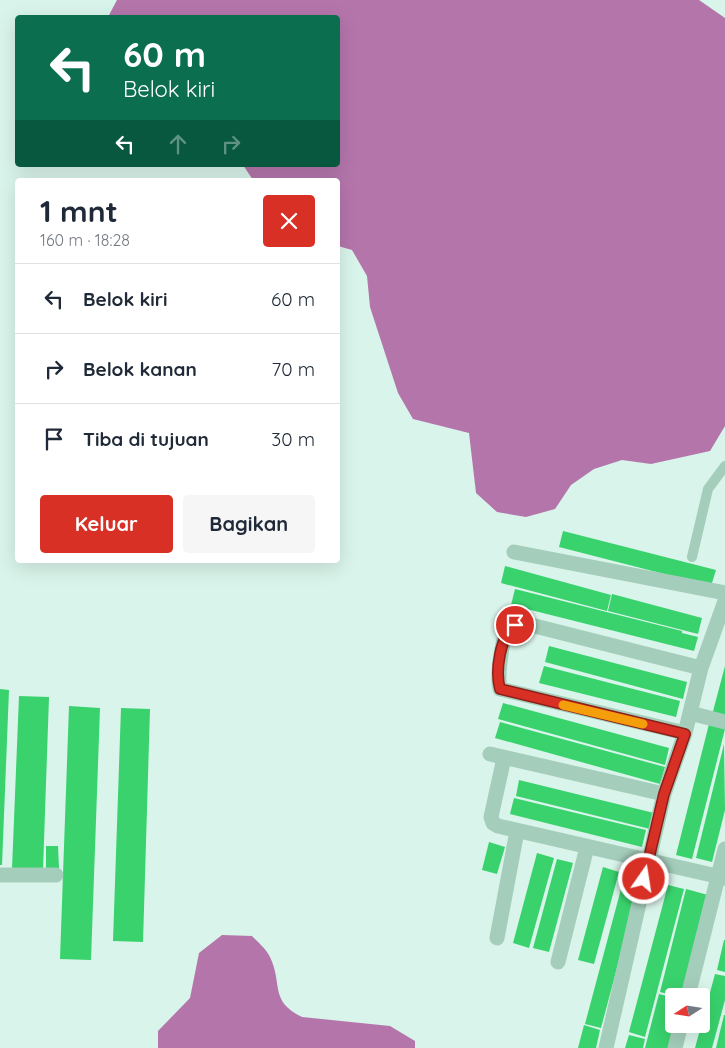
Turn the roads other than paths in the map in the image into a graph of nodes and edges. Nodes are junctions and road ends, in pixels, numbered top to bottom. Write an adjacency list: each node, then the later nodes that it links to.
1 (725, 466): 3 (lane)
2 (514, 552): 4 (street)
3 (692, 557)
4 (725, 593)
5 (725, 601): 6 (street)
6 (701, 668): 7 (street); 9 (street)
7 (690, 713): 8 (street); 9 (street)
8 (725, 722)
9 (685, 734): 10 (street)
10 (664, 794): 11 (street); 14 (street)
11 (517, 831): 12 (street); 18 (street)
12 (588, 847): 14 (street); 19 (street)
13 (725, 849): 17 (street)
14 (649, 860): 17 (street); 22 (street)
15 (0, 875): 16 (street)
16 (56, 875)
17 (721, 877): 20 (street)
18 (497, 938)
19 (558, 962)
20 (690, 988)
21 (679, 1033): 23 (street)
22 (606, 1048)
23 (675, 1048)

